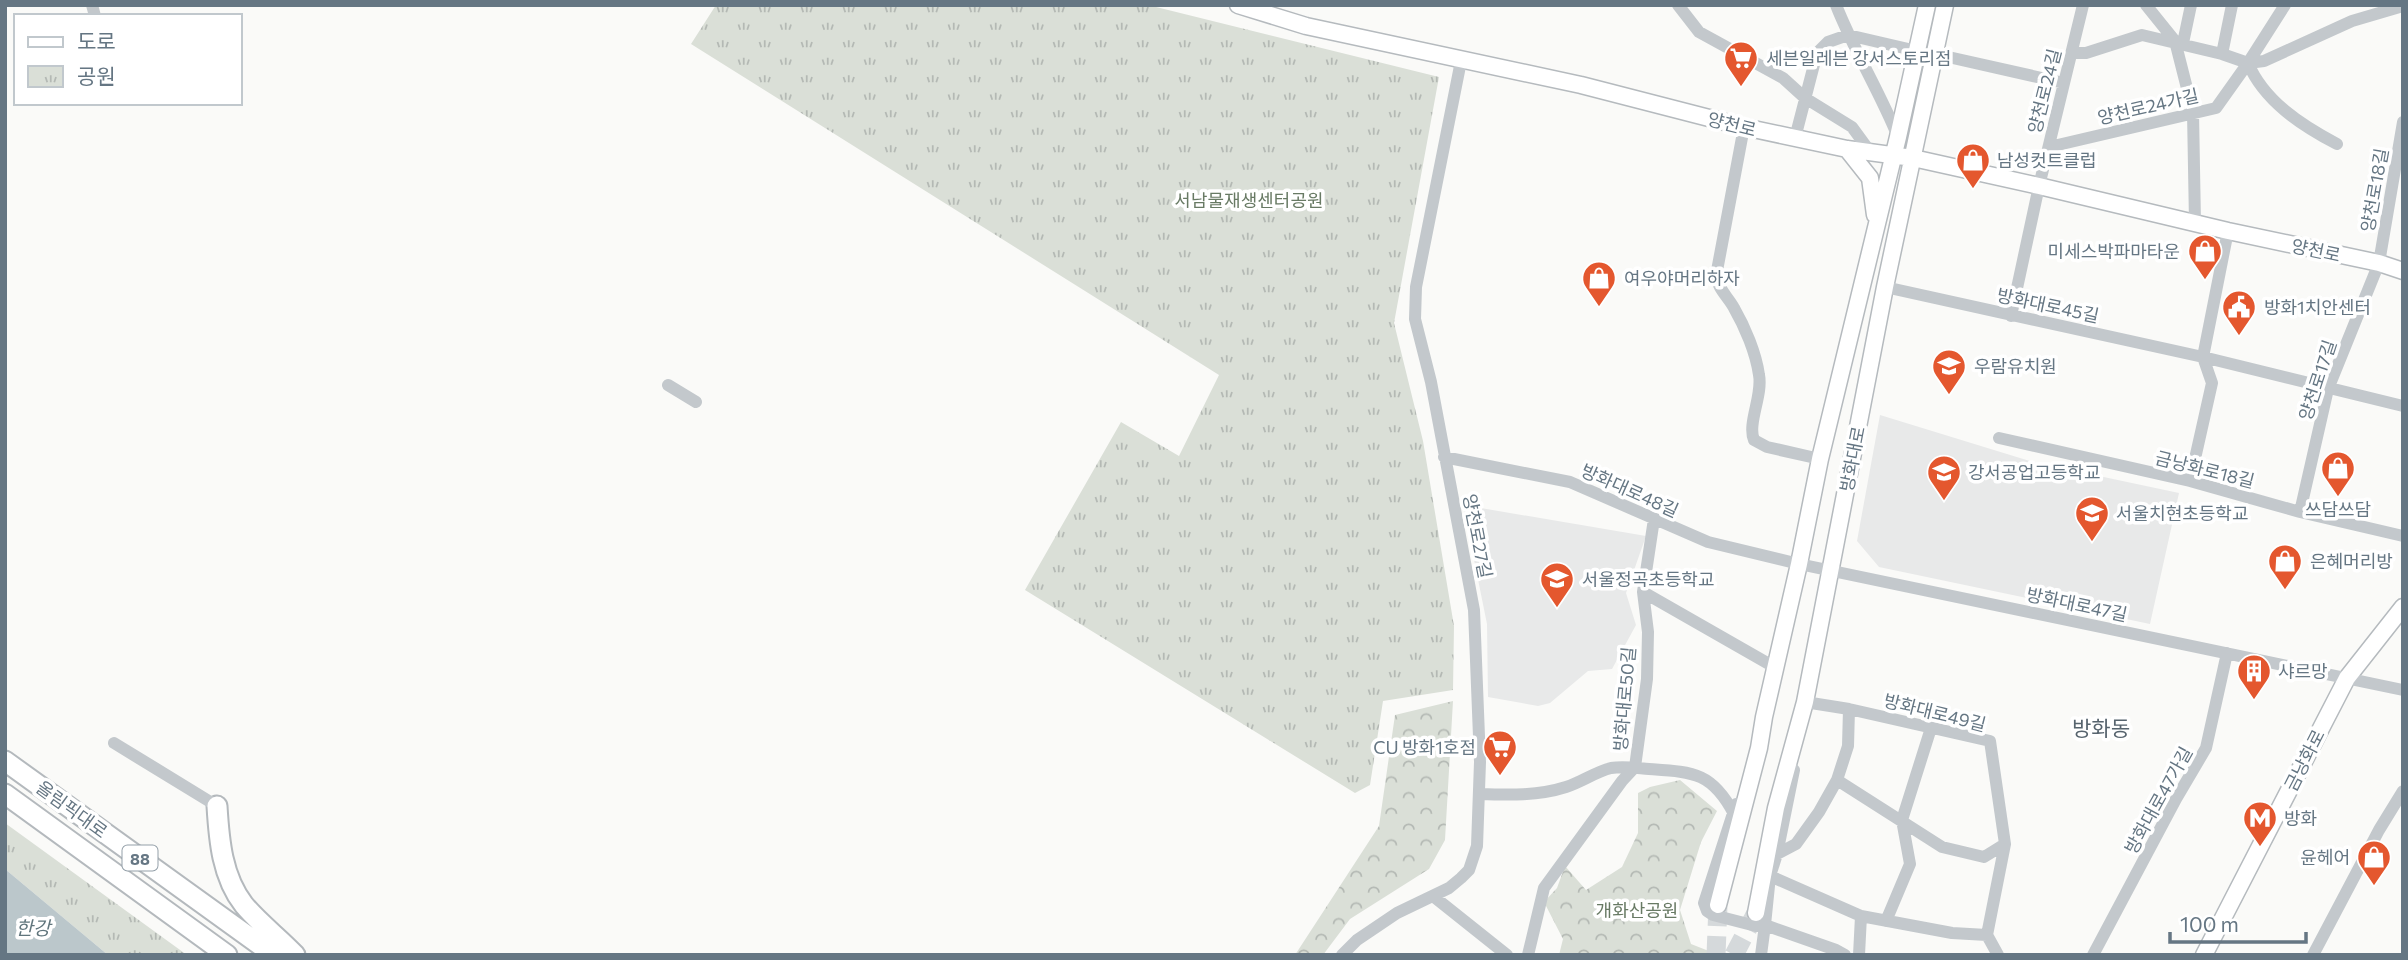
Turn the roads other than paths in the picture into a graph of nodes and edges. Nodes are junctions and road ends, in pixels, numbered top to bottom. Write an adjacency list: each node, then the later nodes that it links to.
1 (1238, 5): 18 (main road, 양천로)
2 (1678, 5): 21 (street)
3 (1836, 5): 12 (street)
4 (1927, 5): 14 (main road, 방화대로)
5 (1945, 5): 16 (main road, 방화대로)
6 (2083, 5): 15 (street, 양천로24길)
7 (2146, 5): 13 (street)
8 (2191, 5): 13 (street)
9 (2232, 5): 17 (street)
10 (2285, 5): 19 (street, 양천로24가길)
11 (2403, 6): 19 (street)
12 (1848, 35): 14 (street); 21 (street); 25 (street)
13 (2179, 42): 15 (street); 17 (street); 22 (street)
14 (1917, 51): 25 (main road, 방화대로)
15 (2072, 53): 20 (street, 양천로24길)
16 (1935, 54): 20 (street); 32 (main road, 방화대로)
17 (2222, 54): 19 (street)
18 (1461, 61): 24 (main road, 양천로); 47 (street, 양천로27길)
19 (2248, 64): 22 (street, 양천로24가길); 27 (street)
20 (2064, 83): 28 (street, 양천로24길)
21 (1805, 99): 26 (street); 30 (street)
22 (2193, 113): 28 (street, 양천로24가길); 34 (street)
23 (2403, 122): 37 (street, 양천로18길)
24 (1744, 127): 26 (main road, 양천로); 48 (street)
25 (1898, 137): 31 (main road, 방화대로)
26 (1795, 138): 29 (main road, 양천로)
27 (2337, 144)
28 (2049, 147): 33 (street, 양천로24길)
29 (1847, 149): 30 (main road, 양천로); 35 (main road)
30 (1871, 153): 31 (main road, 양천로)
31 (1893, 155): 32 (main road, 양천로); 35 (main road, 방화대로)
32 (1913, 158): 33 (main road, 양천로); 39 (main road, 방화대로)
33 (2039, 186): 34 (main road, 양천로); 40 (street, 양천로24길)
34 (2195, 223): 36 (main road, 양천로)
35 (1877, 226): 48 (main road, 방화대로)
36 (2228, 231): 37 (main road, 양천로); 41 (street)
37 (2379, 263): 38 (main road, 양천로); 43 (street, 양천로17길)
38 (2403, 271)
39 (1885, 287): 40 (street, 방화대로45길); 54 (main road, 방화대로)
40 (2011, 316): 41 (street, 방화대로45길)
41 (2203, 356): 43 (street, 방화대로45길); 49 (street)
42 (668, 385): 44 (street)
43 (2328, 388): 45 (street, 방화대로45길); 50 (street, 양천로17길)
44 (696, 402)
45 (2403, 406)
46 (1998, 438): 49 (street, 금낭화로18길)
47 (1444, 457): 51 (street, 방화대로48길); 72 (street, 양천로27길)
48 (1820, 459): 53 (main road, 방화대로)
49 (2190, 481): 50 (street, 금낭화로18길)
50 (2300, 512): 52 (street, 금낭화로18길)
51 (1654, 519): 53 (street, 방화대로48길); 55 (street, 방화대로50길)
52 (2403, 536)
53 (1799, 564): 54 (street, 방화대로47길); 58 (main road, 방화대로)
54 (1830, 570): 57 (street, 방화대로47길); 61 (main road, 방화대로)
55 (1643, 593): 58 (street); 68 (street, 방화대로50길)
56 (2400, 616): 59 (main road, 금낭화로)
57 (2227, 653): 59 (street, 방화대로47길); 95 (street, 방화대로47가길)
58 (1776, 668): 63 (main road, 방화대로)
59 (2347, 678): 60 (street); 96 (main road, 금낭화로)
60 (2403, 690)
61 (1805, 702): 62 (street, 방화대로49길); 64 (main road, 방화대로)
62 (1849, 709): 65 (street, 방화대로49길); 69 (street)
63 (1764, 717): 74 (street); 80 (main road, 방화대로)
64 (1801, 721): 77 (street); 82 (main road, 방화대로)
65 (1931, 727): 75 (street); 76 (street, 방화대로49길)
66 (114, 743): 73 (street)
67 (5, 761): 86 (highway, 올림픽대로 / 88)
68 (1635, 767): 72 (street); 74 (street); 90 (street)
69 (1837, 780): 75 (street); 77 (street)
70 (2403, 792): 97 (street)
71 (5, 794): 85 (highway, 올림픽대로 / 88)
72 (1479, 794): 79 (street, 양천로27길)
73 (217, 806): 87 (highway)
74 (1734, 814): 82 (street)
75 (1902, 820): 76 (street); 83 (street)
76 (2005, 844): 84 (street, 방화대로49길)
77 (1777, 854): 78 (street)
78 (1770, 876): 81 (street); 82 (street)
79 (1433, 896): 88 (street, 양천로27길); 89 (street)
80 (1718, 905)
81 (1861, 916): 83 (street); 93 (street)
82 (1761, 919): 91 (street); 92 (street)
83 (1886, 921): 84 (street)
84 (1987, 935): 94 (street)
85 (227, 955)
86 (274, 955)
87 (295, 955)
88 (1342, 955)
89 (1507, 955)
90 (1528, 955)
91 (1761, 955)
92 (1845, 955)
93 (1859, 955)
94 (1998, 955)
95 (2093, 955)
96 (2204, 955)
97 (2313, 955)

